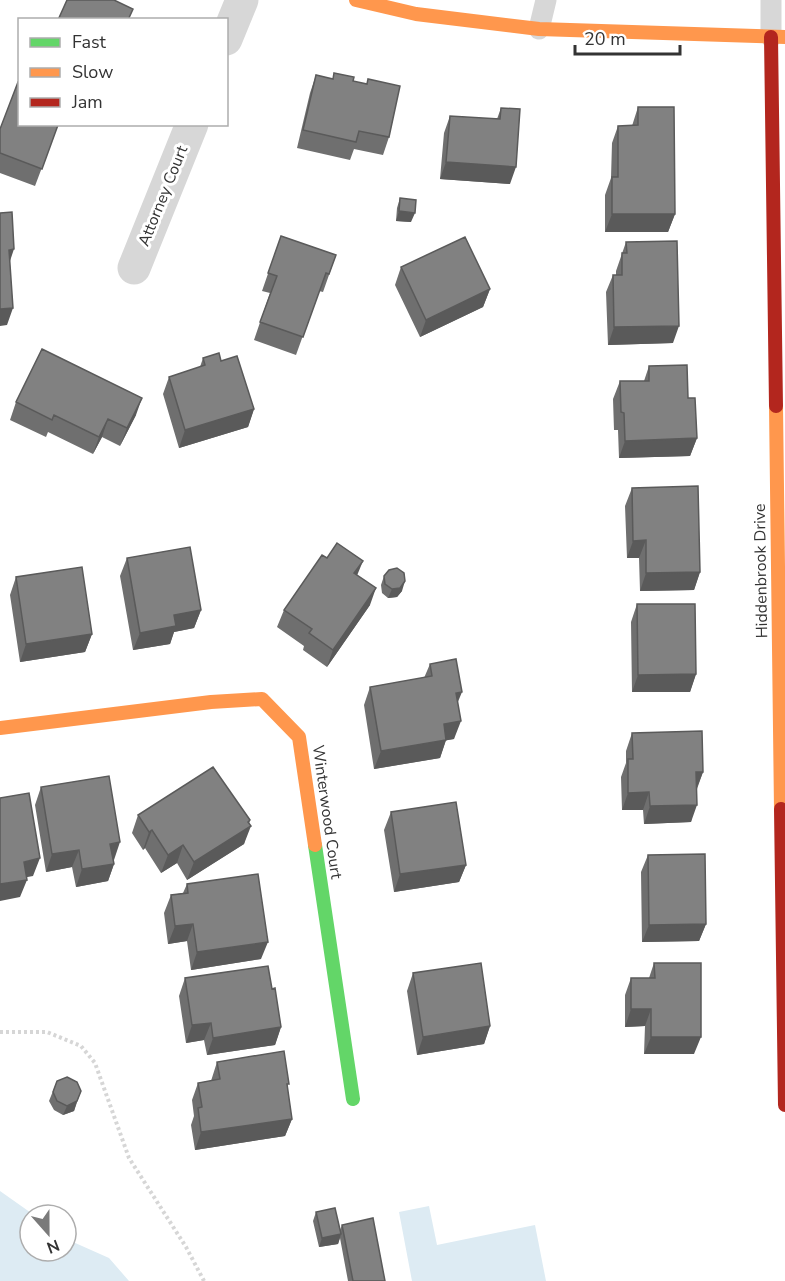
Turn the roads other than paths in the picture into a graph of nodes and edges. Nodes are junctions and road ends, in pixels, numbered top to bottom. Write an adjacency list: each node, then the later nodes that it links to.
1 (242, 0): 6 (street)
2 (356, 0): 5 (street)
3 (546, 0): 5 (lane)
4 (771, 0): 7 (lane)
5 (539, 29): 7 (street)
6 (228, 34)
7 (778, 37): 12 (street, Hiddenbrook Drive)
8 (191, 126): 9 (street, Attorney Court)
9 (134, 268)
10 (0, 728): 11 (street, Winterwood Court)
11 (353, 1099)
12 (785, 1105)

